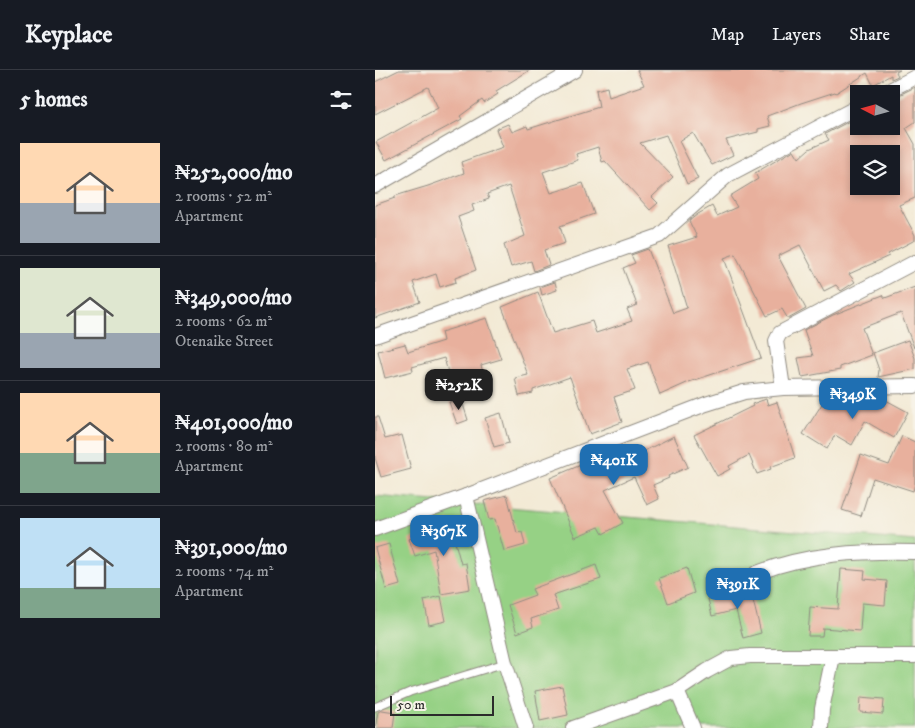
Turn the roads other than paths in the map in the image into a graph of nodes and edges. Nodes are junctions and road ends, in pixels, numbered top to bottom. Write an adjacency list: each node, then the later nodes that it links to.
1 (575, 70): 5 (street)
2 (915, 77): 3 (street)
3 (900, 85)
4 (850, 111): 7 (street)
5 (375, 186)
6 (915, 262): 9 (street)
7 (375, 336)
8 (915, 386): 9 (street)
9 (783, 388): 10 (street)
10 (466, 496): 11 (street); 16 (street)
11 (375, 529)
12 (915, 552): 13 (street)
13 (757, 573)
14 (833, 656): 15 (street); 17 (street); 22 (street)
15 (915, 656)
16 (505, 663): 18 (lane); 19 (street)
17 (677, 691): 20 (street); 21 (street)
18 (375, 707)
19 (526, 728)
20 (573, 728)
21 (693, 728)
22 (821, 728)

